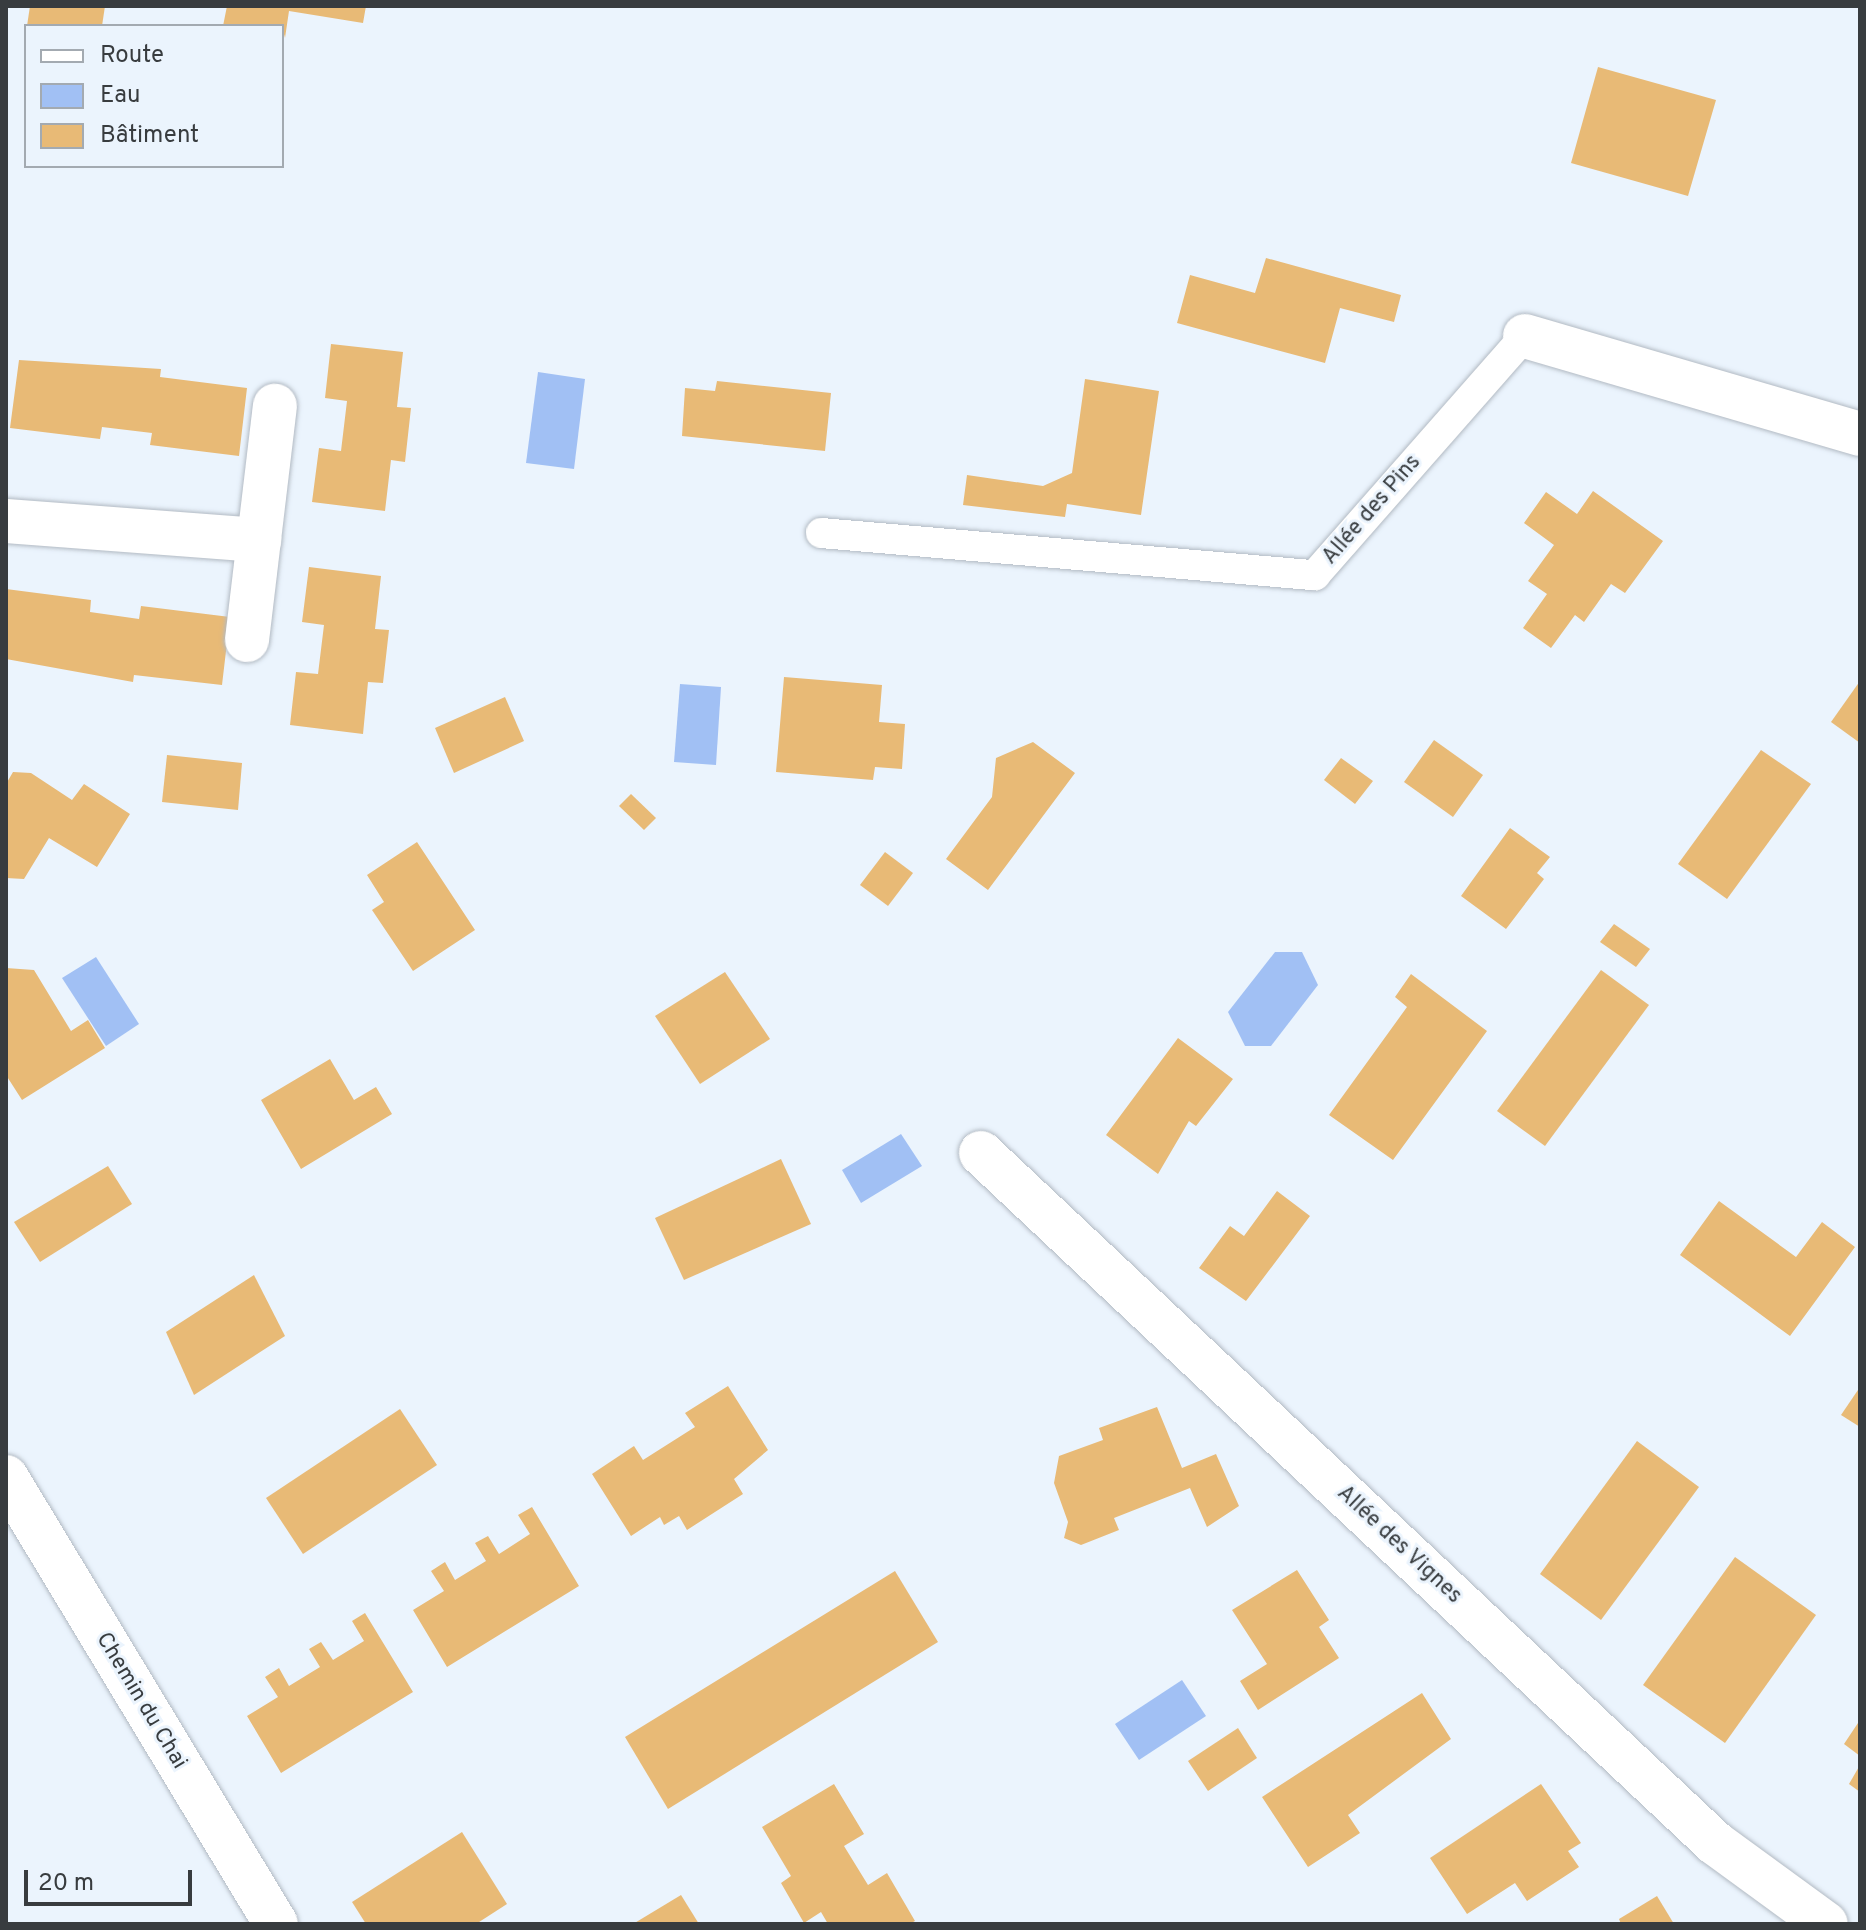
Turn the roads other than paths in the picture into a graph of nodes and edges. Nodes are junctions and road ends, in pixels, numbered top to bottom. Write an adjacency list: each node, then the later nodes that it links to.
1 (1525, 336): 3 (street, Allée des Pins); 5 (lane, Allée des Pins)
2 (275, 406): 6 (street)
3 (1860, 434)
4 (6, 521): 6 (street)
5 (821, 533)
6 (259, 540): 7 (street)
7 (247, 640)
8 (981, 1153): 11 (street, Allée des Vignes)
9 (6, 1477): 10 (street, Chemin du Chai)
10 (276, 1924)
11 (1826, 1924)

